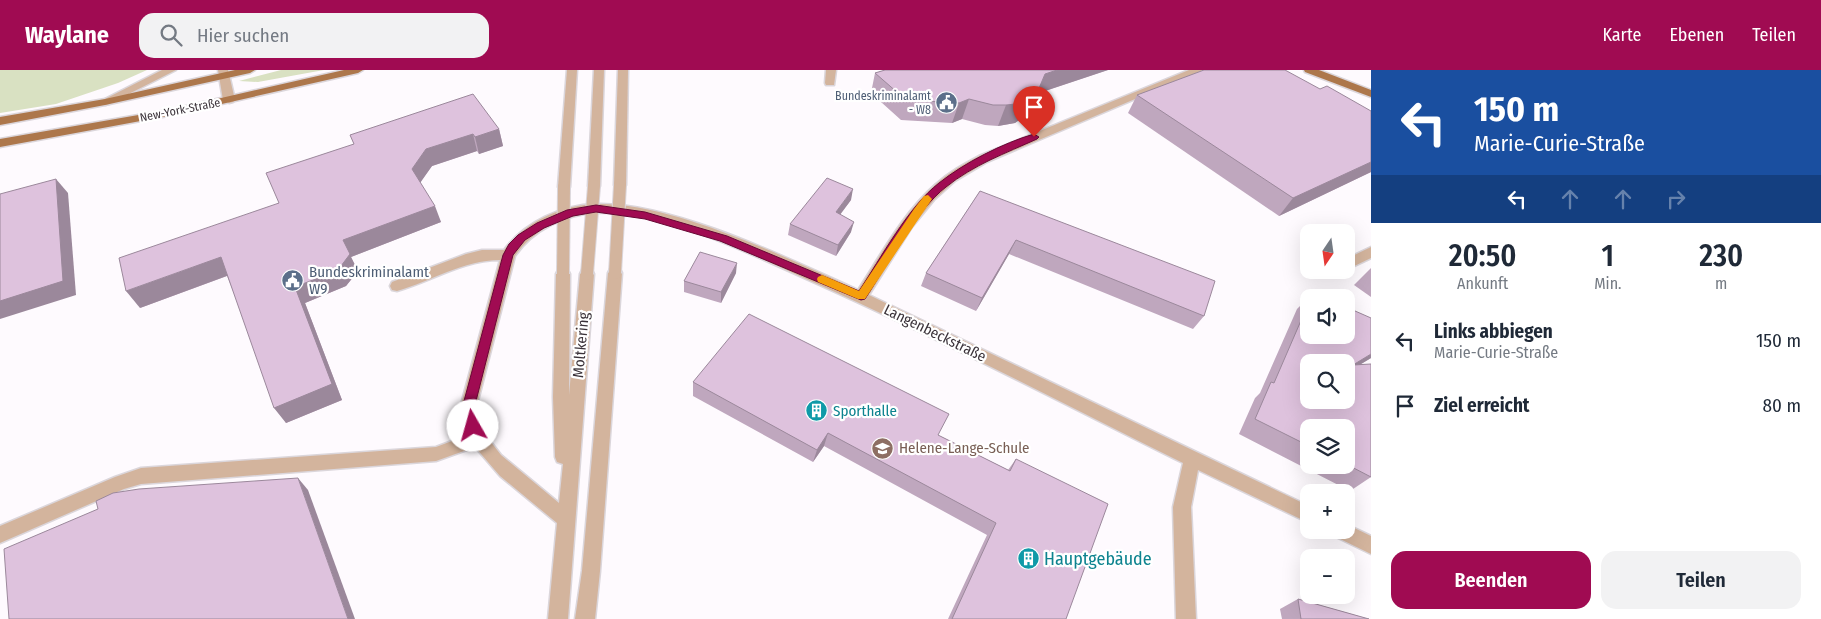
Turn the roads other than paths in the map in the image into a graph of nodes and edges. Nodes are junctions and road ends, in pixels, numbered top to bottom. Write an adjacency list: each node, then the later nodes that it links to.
1 (171, 70): 16 (street)
2 (250, 70): 11 (main road, New-York-Straße)
3 (358, 70): 15 (main road, New-York-Straße)
4 (572, 70): 27 (street, bridge)
5 (599, 70): 27 (street, Moltkering, bridge)
6 (623, 70): 32 (street, Moltkering, bridge)
7 (831, 70): 12 (street)
8 (1198, 70): 23 (street)
9 (1309, 70): 14 (main road)
10 (1336, 70): 13 (main road)
11 (224, 73): 15 (street); 16 (main road, New-York-Straße)
12 (830, 83)
13 (1371, 88)
14 (1371, 94)
15 (229, 100): 18 (main road, New-York-Straße)
16 (105, 102): 17 (main road, New-York-Straße)
17 (0, 122)
18 (0, 143)
19 (1371, 252): 21 (street)
20 (508, 255): 22 (street); 23 (street, Langenbeckstraße); 24 (street, Langenbeckstraße)
21 (1355, 260)
22 (397, 286)
23 (861, 296): 25 (street, Langenbeckstraße)
24 (478, 438): 27 (street, Langenbeckstraße); 28 (street)
25 (1192, 460): 26 (street, Langenbeckstraße); 33 (street)
26 (1300, 511)
27 (566, 518): 31 (street, Moltkering)
28 (0, 535)
29 (1355, 537): 30 (street)
30 (1371, 545)
31 (558, 619)
32 (585, 619)
33 (1186, 619)

